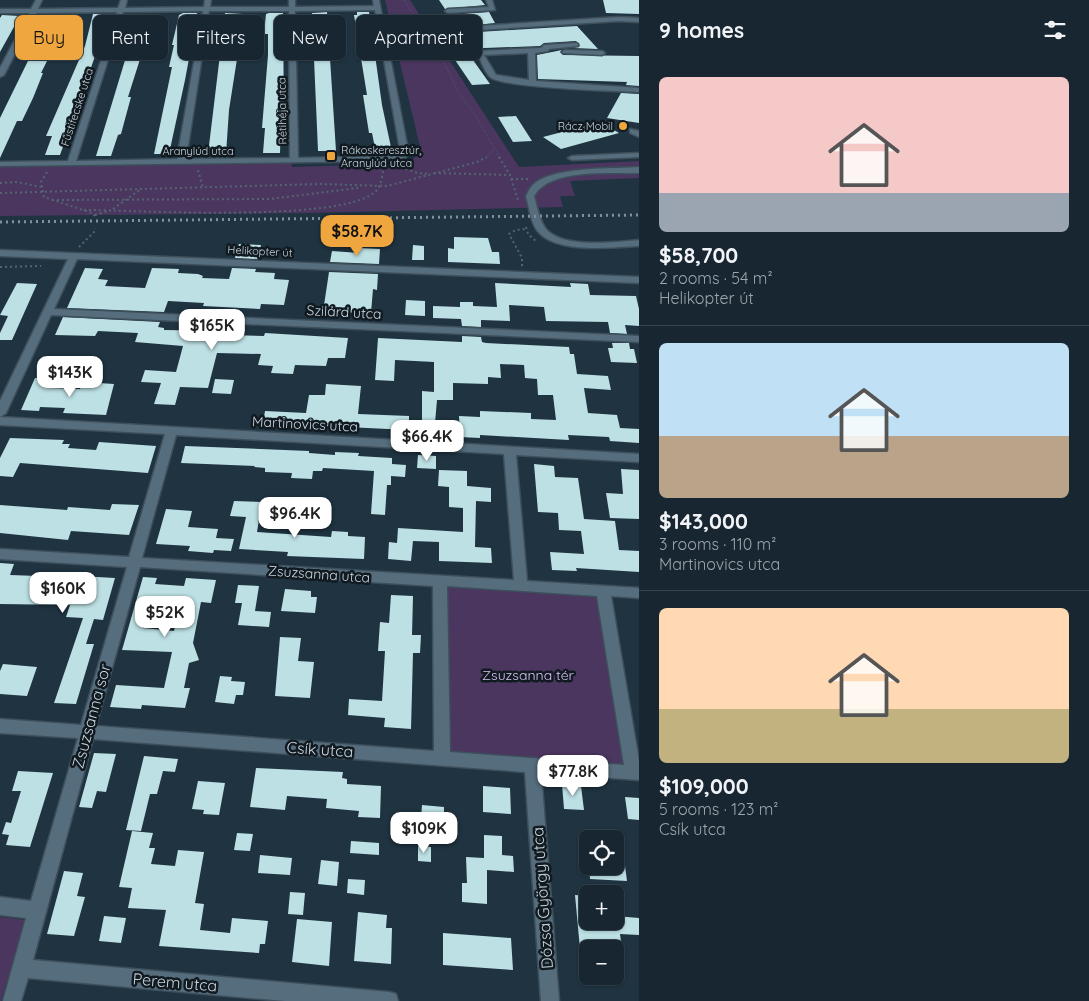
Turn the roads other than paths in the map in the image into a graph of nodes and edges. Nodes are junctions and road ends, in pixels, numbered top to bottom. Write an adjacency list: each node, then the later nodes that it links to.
1 (38, 0): 12 (street)
2 (124, 0): 10 (street, Füstifecske utca)
3 (208, 0): 8 (street)
4 (292, 0): 9 (street, Rétihéja utca)
5 (376, 0): 7 (street)
6 (489, 0): 13 (street)
7 (378, 8): 9 (street); 25 (street, Aranylúd utca)
8 (206, 9): 9 (street); 10 (street); 26 (street)
9 (292, 9): 25 (street, Rétihéja utca)
10 (121, 10): 12 (street); 27 (street, Füstifecske utca)
11 (0, 11): 12 (street)
12 (33, 11): 20 (street)
13 (448, 11)
14 (639, 20): 15 (street)
15 (482, 28)
16 (576, 45): 17 (street)
17 (546, 50): 18 (street); 19 (street)
18 (531, 51): 21 (street); 21 (street)
19 (602, 53)
20 (0, 75)
21 (533, 83): 22 (street)
22 (639, 90)
23 (638, 154): 24 (street)
24 (572, 158)
25 (294, 161): 26 (street, Aranylúd utca)
26 (181, 162): 27 (street, Aranylúd utca)
27 (66, 163): 28 (street, Aranylúd utca)
28 (0, 164)
29 (639, 170): 30 (street)
30 (639, 243)
31 (0, 253): 32 (street, Helikopter út)
32 (78, 253): 33 (street, Helikopter út); 34 (street)
33 (639, 280)
34 (48, 312): 35 (street, Szilárd utca); 36 (street)
35 (639, 339)
36 (0, 413)
37 (0, 421): 38 (street, Martinovics utca)
38 (171, 432): 39 (street, Martinovics utca); 42 (street, Zsuzsanna sor)
39 (510, 451): 40 (street, Martinovics utca); 44 (street)
40 (639, 458)
41 (0, 554): 42 (street, Zsuzsanna utca)
42 (133, 562): 43 (street, Zsuzsanna utca); 48 (street, Zsuzsanna sor)
43 (440, 582): 44 (street, Zsuzsanna utca); 49 (street)
44 (521, 586): 45 (street, Zsuzsanna utca)
45 (603, 591): 46 (street, Zsuzsanna utca); 51 (street)
46 (639, 593)
47 (0, 726): 48 (street, Csík utca)
48 (88, 732): 49 (street, Csík utca); 53 (street, Zsuzsanna sor)
49 (442, 758): 50 (street, Csík utca)
50 (532, 765): 51 (street, Csík utca); 57 (street, Dózsa György utca)
51 (636, 773)
52 (0, 906): 53 (street)
53 (36, 910): 54 (street, Zsuzsanna sor)
54 (21, 968): 55 (street, Zsuzsanna sor); 56 (street, Perem utca)
55 (12, 1001)
56 (389, 1001)
57 (550, 1001)

